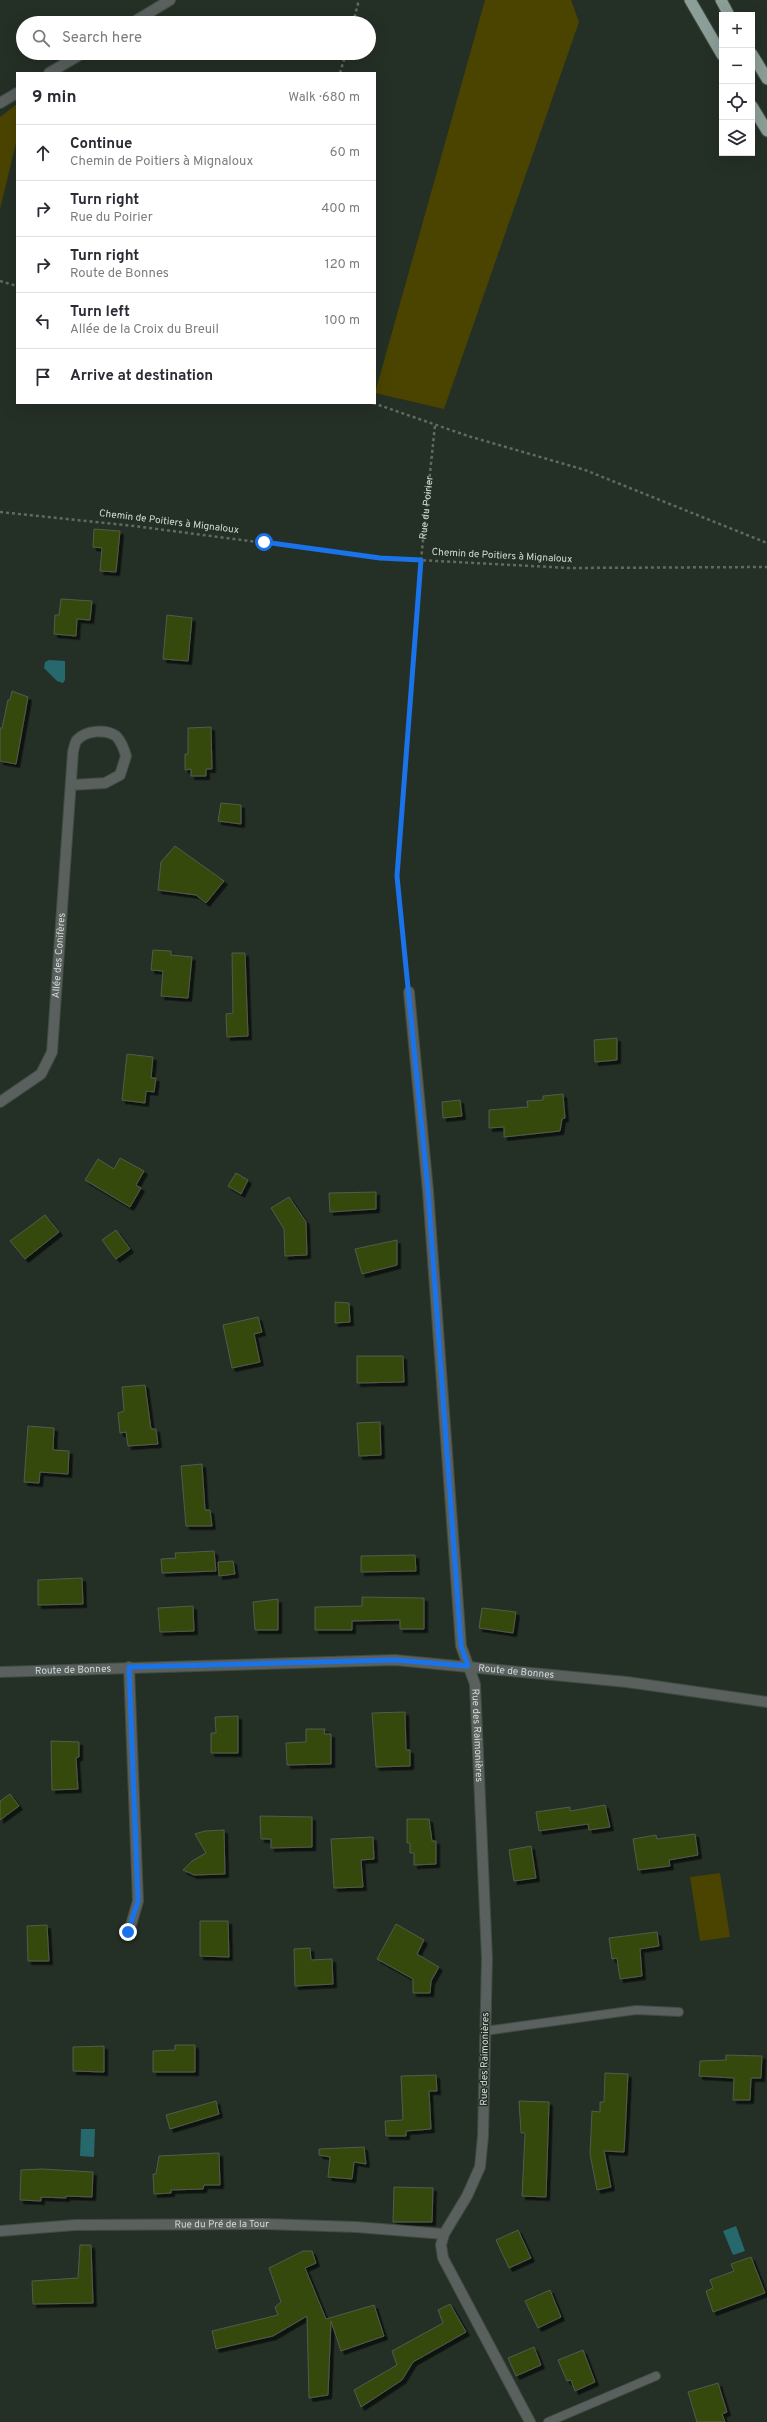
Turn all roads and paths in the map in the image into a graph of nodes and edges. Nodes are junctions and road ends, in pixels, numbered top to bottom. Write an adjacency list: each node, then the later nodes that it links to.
1 (170, 0): 6 (street)
2 (360, 0): 7 (path)
3 (690, 0): 8 (highway)
4 (721, 0): 5 (highway)
5 (727, 12)
6 (144, 16)
7 (356, 16)
8 (719, 50)
9 (755, 59): 14 (highway)
10 (70, 60): 12 (street)
11 (344, 60): 13 (path)
12 (51, 72)
13 (340, 72)
14 (767, 79)
15 (16, 94): 16 (street)
16 (0, 103)
17 (755, 111): 18 (highway)
18 (767, 131)
19 (0, 281): 20 (path)
20 (16, 286)
21 (376, 404): 22 (path)
22 (435, 425): 24 (path); 25 (path, Rue du Poirier)
23 (0, 512): 25 (path, Chemin de Poitiers à Mignaloux)
24 (767, 543)
25 (421, 560): 26 (path, Chemin de Poitiers à Mignaloux); 28 (path, Rue du Poirier)
26 (767, 567)
27 (71, 785): 27 (street, Allée des Conifères); 29 (street, Allée des Conifères)
28 (409, 992): 30 (street)
29 (0, 1102)
30 (468, 1666): 31 (street, Route de Bonnes); 33 (street, Route de Bonnes); 36 (street, Rue des Raimonières)
31 (129, 1667): 32 (street, Route de Bonnes); 34 (street)
32 (0, 1672)
33 (767, 1702)
34 (128, 1932)
35 (679, 2012): 36 (lane)
36 (485, 2032): 38 (street, Rue des Raimonières)
37 (0, 2231): 38 (street, Rue du Pré de la Tour)
38 (444, 2234): 40 (street, Rue des Raimonières)
39 (656, 2376): 41 (lane)
40 (530, 2422)
41 (548, 2422)

